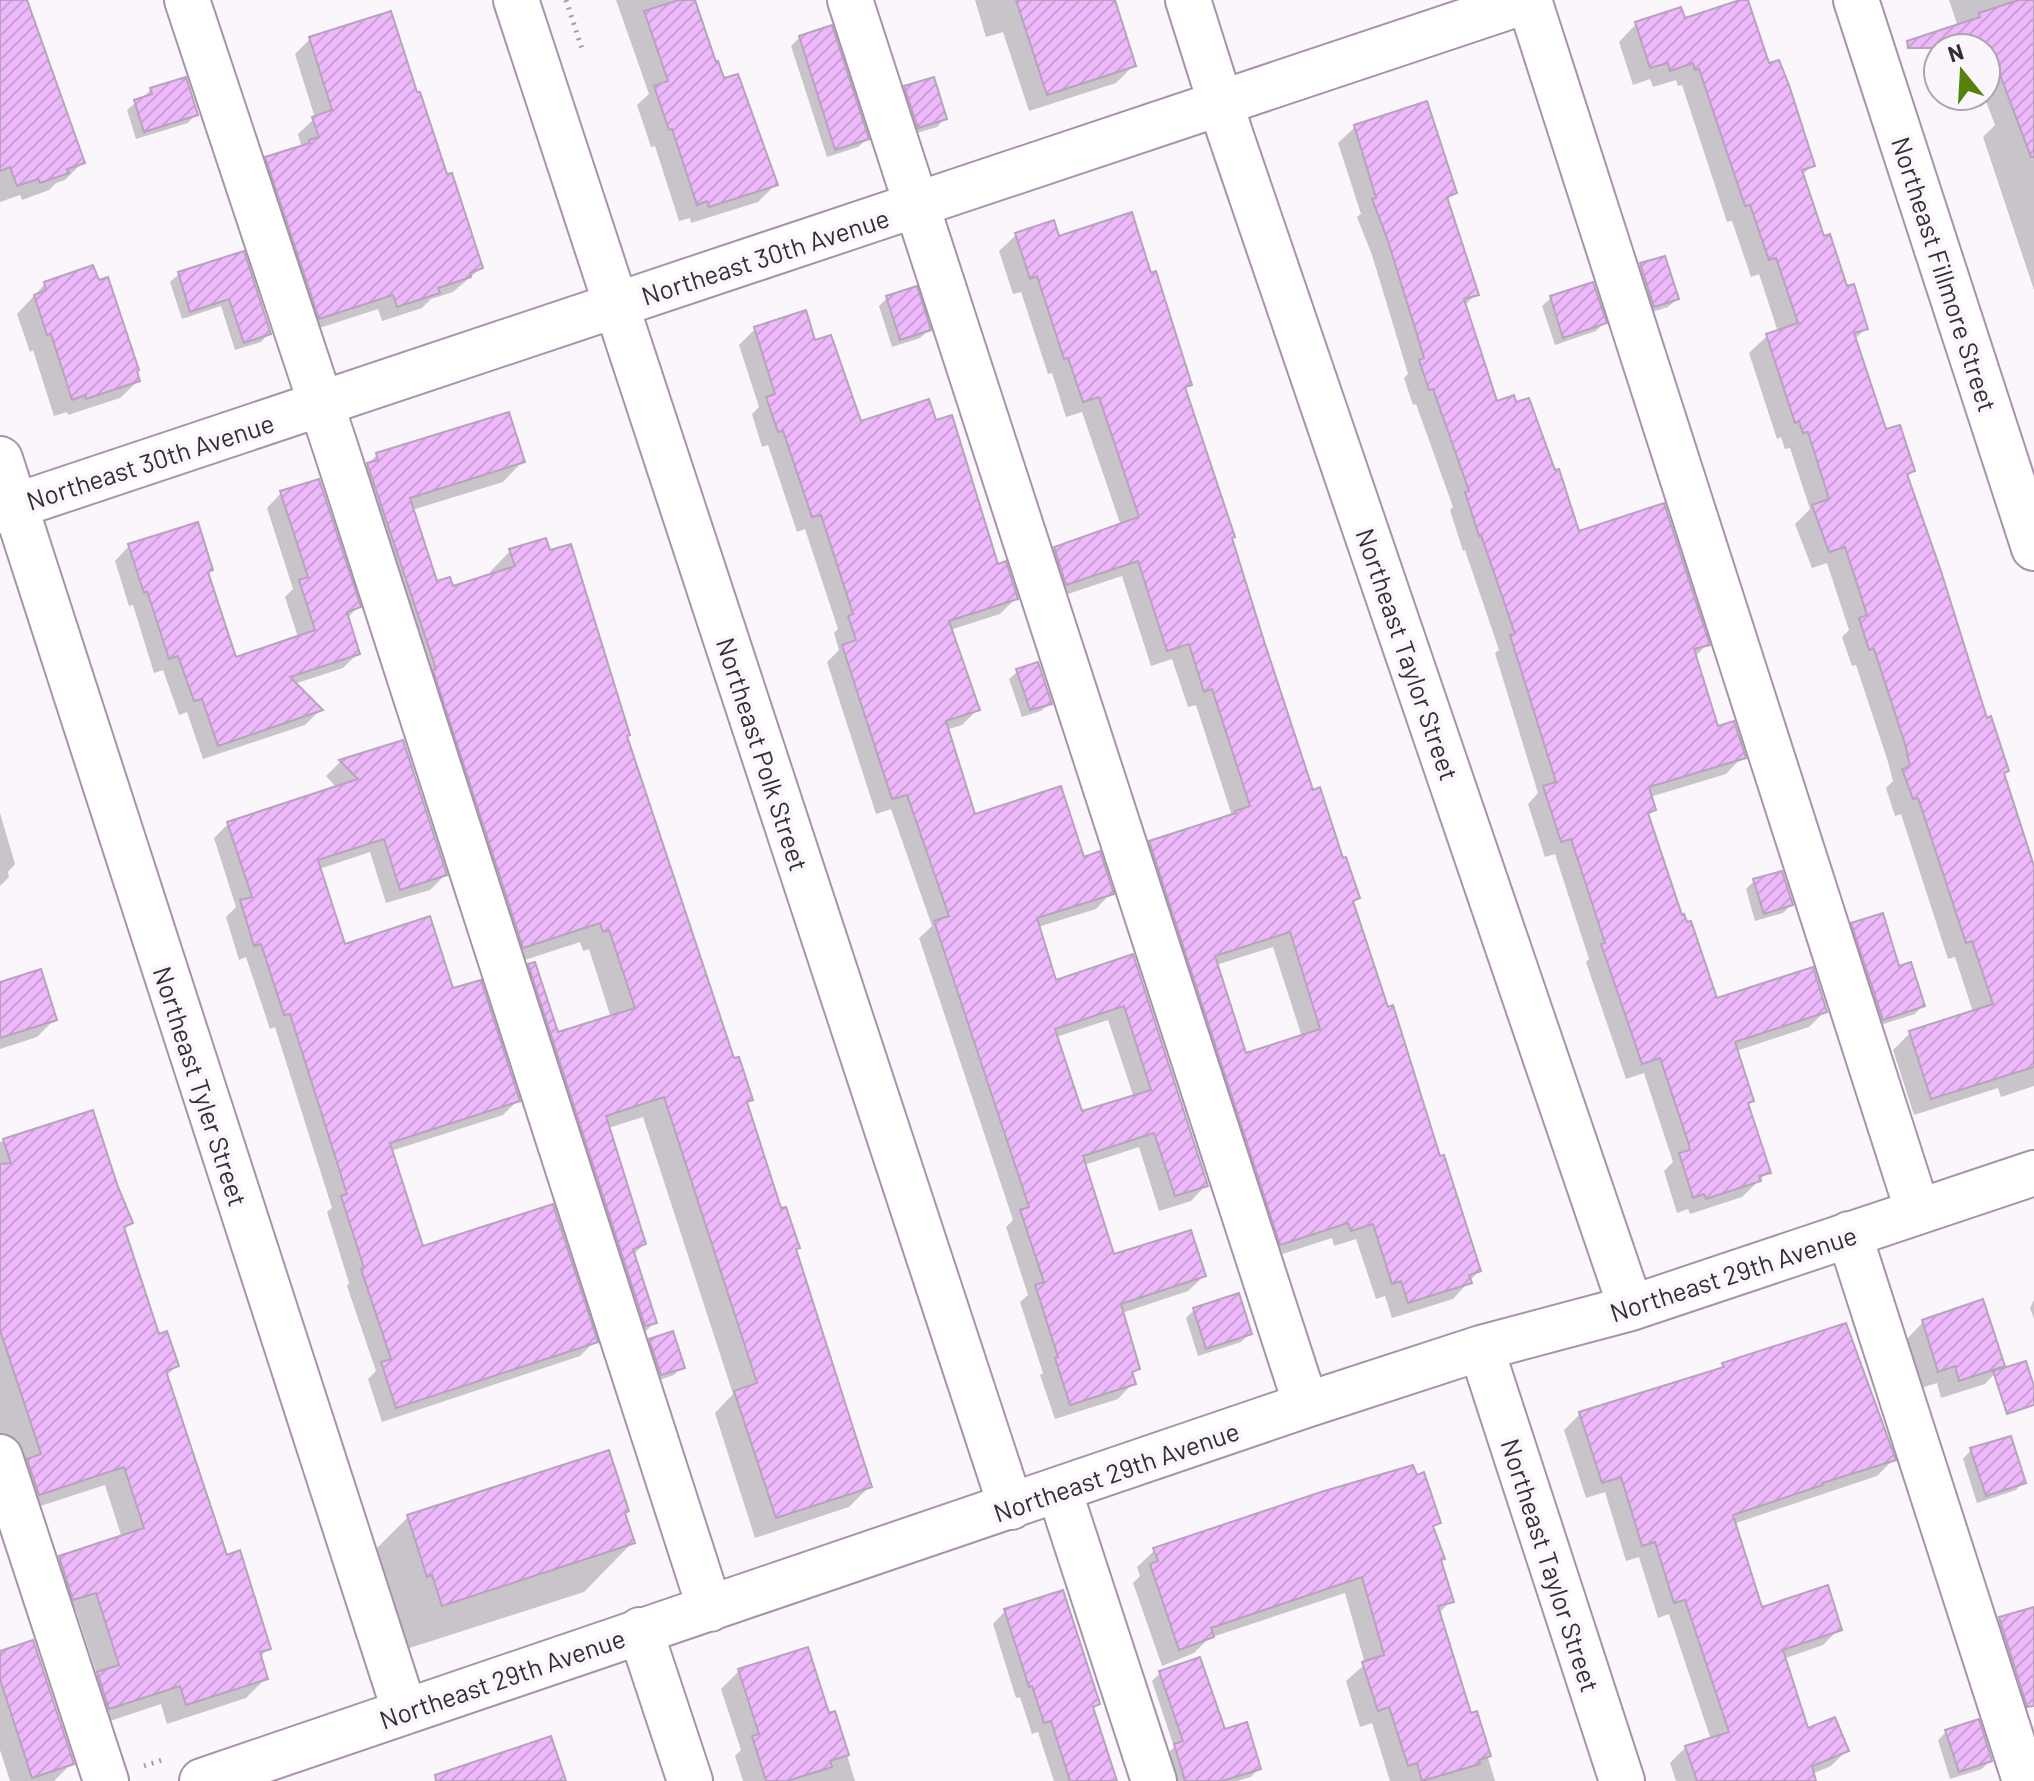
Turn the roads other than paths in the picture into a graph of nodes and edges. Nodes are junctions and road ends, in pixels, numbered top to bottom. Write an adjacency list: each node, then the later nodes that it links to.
1 (187, 0): 10 (street)
2 (516, 0): 9 (street, Northeast Polk Street)
3 (850, 0): 8 (street)
4 (1188, 0): 7 (street, Northeast Taylor Street)
5 (1529, 0): 7 (street, Northeast 30th Avenue); 15 (street)
6 (1856, 0): 13 (street, Northeast Fillmore Street)
7 (1220, 103): 8 (street, Northeast 30th Avenue); 17 (street, Northeast Taylor Street)
8 (916, 205): 9 (street, Northeast 30th Avenue); 19 (street)
9 (615, 306): 10 (street, Northeast 30th Avenue); 22 (street, Northeast Polk Street)
10 (321, 404): 12 (street, Northeast 30th Avenue); 23 (street)
11 (0, 459): 12 (street, Northeast Tyler Street)
12 (7, 509): 25 (street, Northeast Tyler Street)
13 (2034, 548)
14 (2034, 1173): 15 (street, Northeast 29th Avenue)
15 (1918, 1212): 16 (street, Northeast 29th Avenue)
16 (1849, 1234): 17 (street, Northeast 29th Avenue); 31 (street)
17 (1631, 1308): 18 (street, Northeast 29th Avenue)
18 (1481, 1348): 19 (street, Northeast 29th Avenue); 30 (street, Northeast Taylor Street)
19 (1306, 1405): 21 (street, Northeast 29th Avenue)
20 (0, 1457): 27 (street)
21 (1059, 1490): 22 (street, Northeast 29th Avenue); 29 (street)
22 (1011, 1507): 23 (street, Northeast 29th Avenue)
23 (710, 1609): 24 (street, Northeast 29th Avenue)
24 (640, 1630): 25 (street, Northeast 29th Avenue); 28 (street)
25 (405, 1712): 26 (street, Northeast 29th Avenue)
26 (221, 1778)
27 (106, 1781)
28 (690, 1781)
29 (1154, 1781)
30 (1622, 1781)
31 (2025, 1781)

